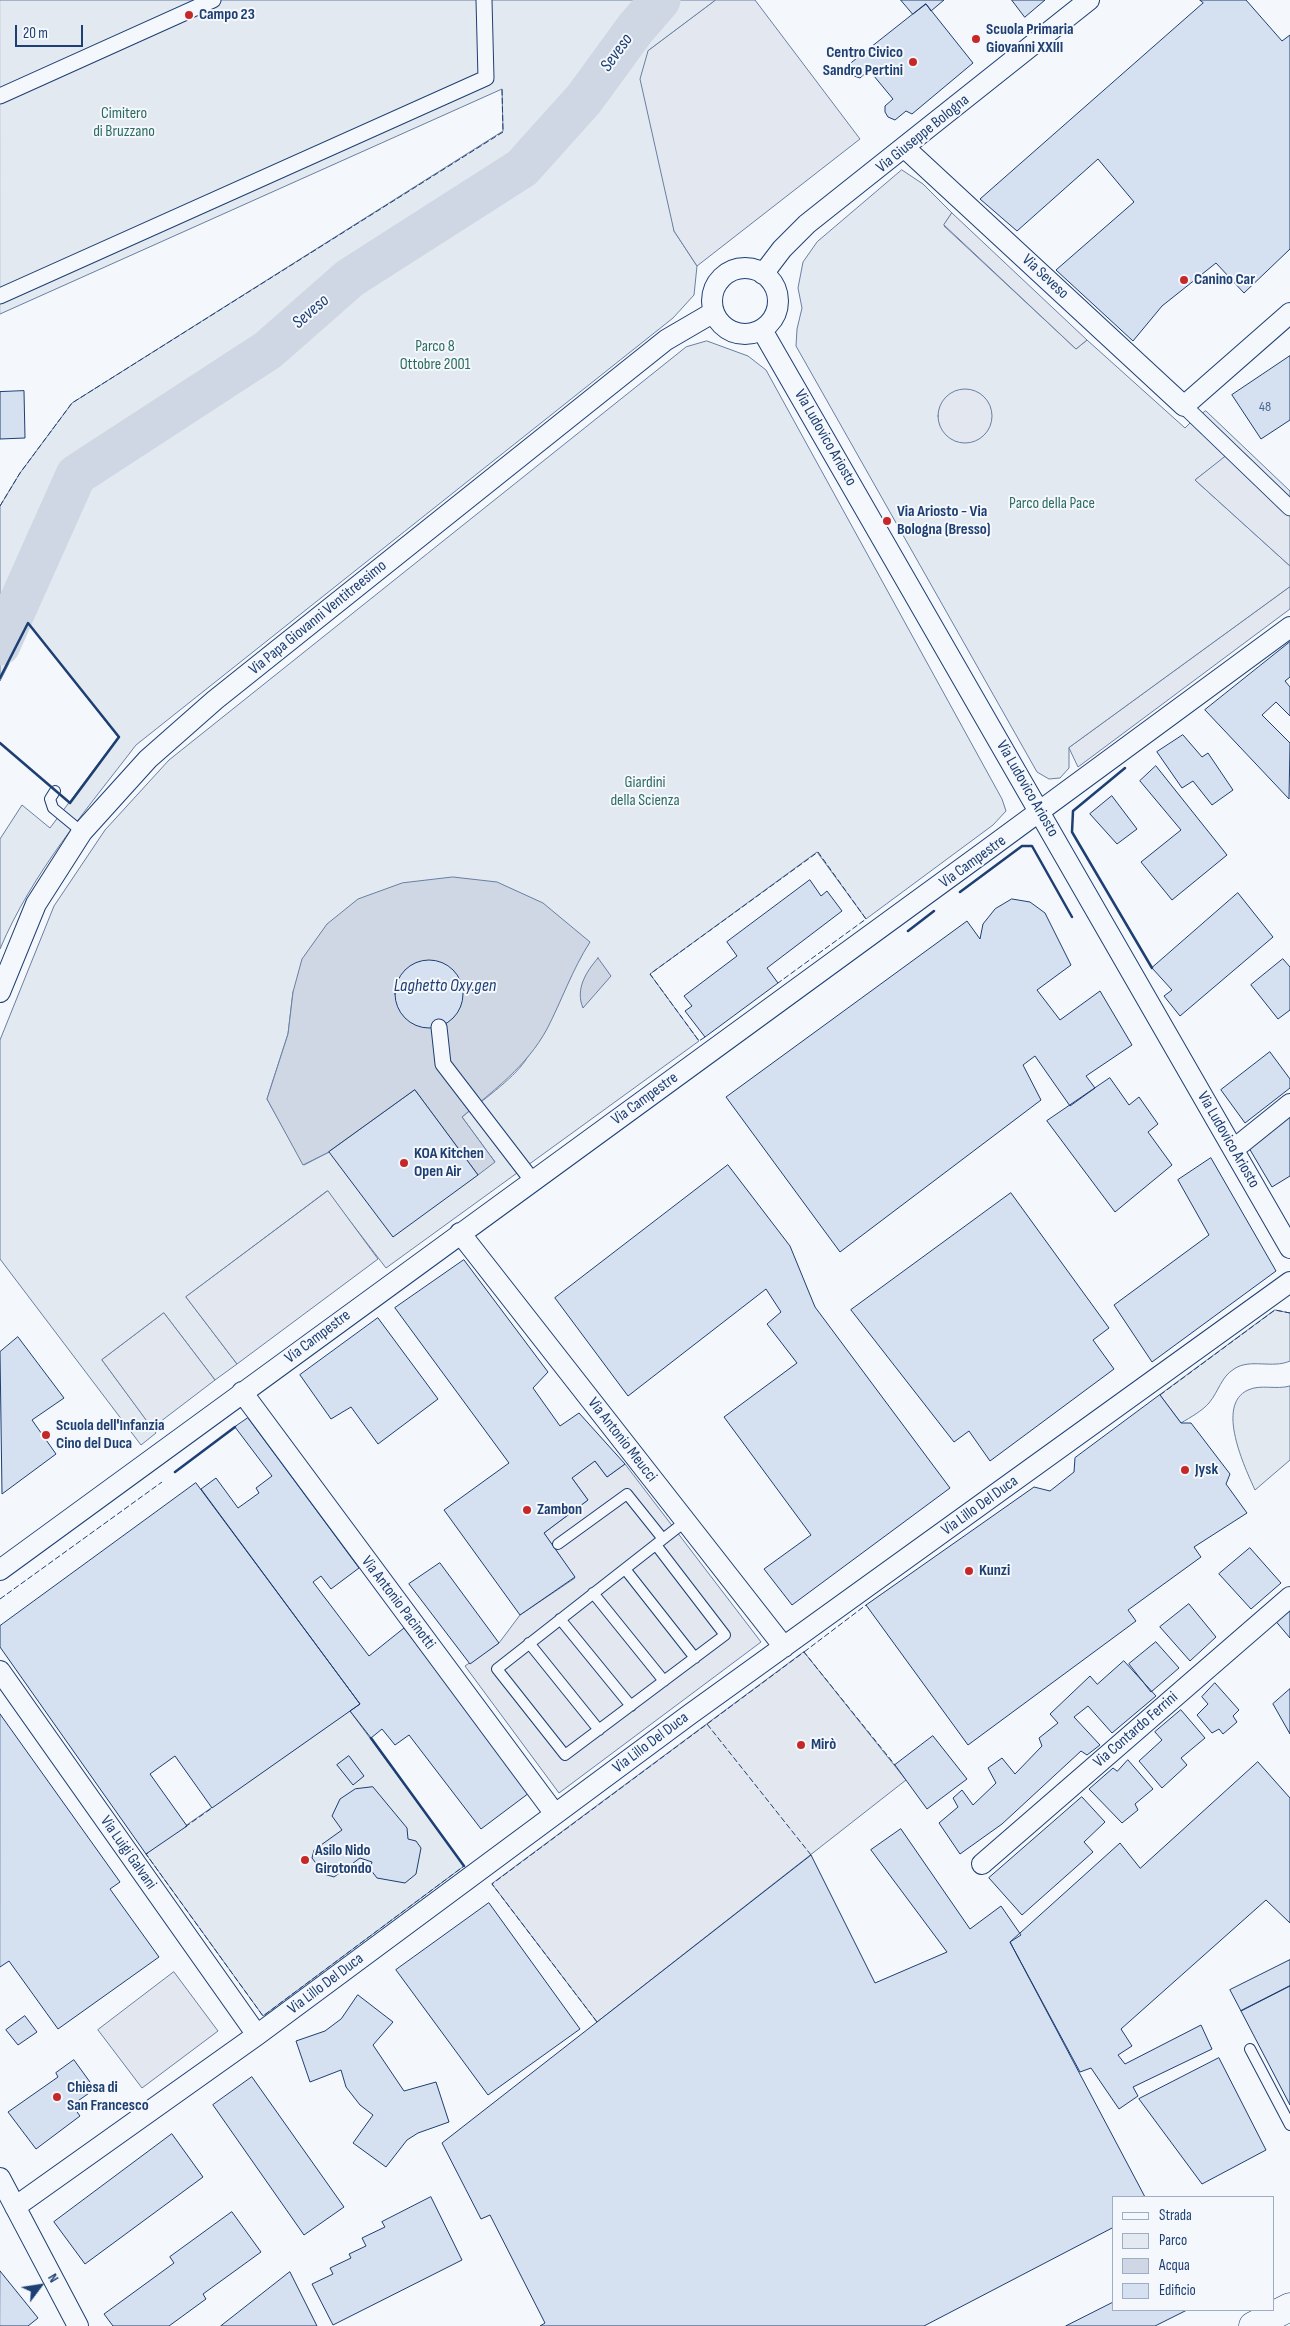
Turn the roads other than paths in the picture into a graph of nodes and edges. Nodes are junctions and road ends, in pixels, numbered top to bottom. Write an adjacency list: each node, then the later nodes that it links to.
1 (213, 0): 4 (street)
2 (484, 0): 7 (street)
3 (1089, 0): 5 (street, Via Giuseppe Bologna)
4 (0, 96)
5 (905, 148): 6 (street, Via Giuseppe Bologna); 11 (street, Via Seveso)
6 (763, 274): 8 (street); 10 (street)
7 (0, 296)
8 (714, 312): 10 (street); 16 (street, Via Papa Giovanni Ventitreesimo)
9 (1290, 313): 11 (street)
10 (762, 330): 15 (street, Via Ludovico Ariosto)
11 (1184, 406): 12 (street)
12 (1290, 508)
13 (1290, 627): 15 (street, Via Campestre)
14 (55, 791): 16 (lane)
15 (1040, 812): 20 (street, Via Ludovico Ariosto); 21 (street, Via Campestre)
16 (82, 832): 17 (street, Via Papa Giovanni Ventitreesimo)
17 (0, 992)
18 (439, 1027): 21 (street)
19 (1290, 1104): 20 (street)
20 (1234, 1149): 23 (street, Via Ludovico Ariosto)
21 (532, 1180): 22 (street, Via Campestre)
22 (460, 1233): 25 (street, Via Campestre); 26 (street, Via Antonio Meucci)
23 (1290, 1248)
24 (1290, 1282): 35 (street, Via Lillo Del Duca)
25 (242, 1392): 30 (street, Via Campestre); 41 (street, Via Antonio Pacinotti)
26 (686, 1521): 27 (lane); 35 (street, Via Antonio Meucci)
27 (660, 1542): 28 (lane); 29 (lane); 36 (lane)
28 (558, 1544)
29 (625, 1569): 31 (lane); 36 (lane)
30 (0, 1570)
31 (593, 1593): 33 (lane); 38 (lane)
32 (1290, 1597): 42 (street, Via Contardo Ferrini)
33 (560, 1619): 34 (lane); 39 (lane)
34 (529, 1643): 40 (lane); 40 (lane)
35 (784, 1647): 41 (street, Via Lillo Del Duca)
36 (695, 1658): 38 (lane)
37 (0, 1671): 43 (street, Via Luigi Galvani)
38 (664, 1681): 39 (lane)
39 (631, 1706): 40 (lane)
40 (599, 1730)
41 (555, 1814): 43 (street, Via Lillo Del Duca)
42 (982, 1864)
43 (257, 2035): 47 (street, Via Lillo Del Duca)
44 (1250, 2049): 45 (lane)
45 (1290, 2125)
46 (0, 2178): 47 (street)
47 (15, 2207): 49 (street)
48 (1290, 2307): 50 (main road)
49 (78, 2326)
50 (1253, 2326)

